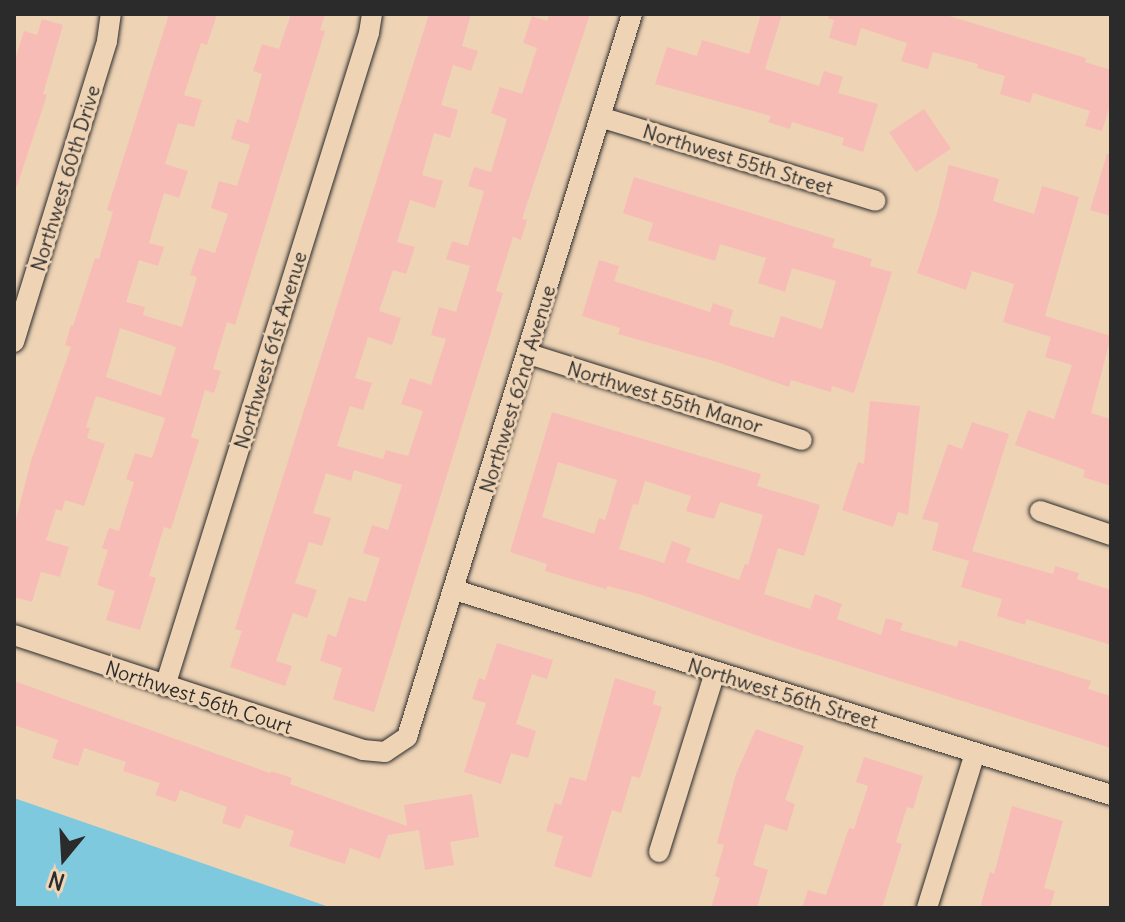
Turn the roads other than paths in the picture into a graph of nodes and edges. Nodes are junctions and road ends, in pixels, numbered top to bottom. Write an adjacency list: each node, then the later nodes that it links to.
1 (111, 14): 6 (street, Northwest 60th Drive)
2 (372, 14): 14 (street, Northwest 61st Avenue)
3 (632, 14): 4 (street, Northwest 62nd Avenue)
4 (600, 117): 5 (street, Northwest 55th Street); 7 (street, Northwest 62nd Avenue)
5 (876, 201)
6 (14, 342)
7 (529, 354): 8 (street, Northwest 55th Manor); 11 (street, Northwest 62nd Avenue)
8 (802, 440)
9 (1040, 511): 10 (street)
10 (1111, 535)
11 (455, 590): 13 (street, Northwest 56th Street); 15 (street, Northwest 62nd Avenue)
12 (14, 635): 14 (street, Northwest 56th Court)
13 (715, 672): 16 (street, Northwest 56th Street); 18 (street)
14 (165, 686): 15 (street, Northwest 56th Court)
15 (385, 752)
16 (975, 753): 17 (street, Northwest 56th Street); 19 (street)
17 (1111, 795)
18 (659, 852)
19 (927, 908)

